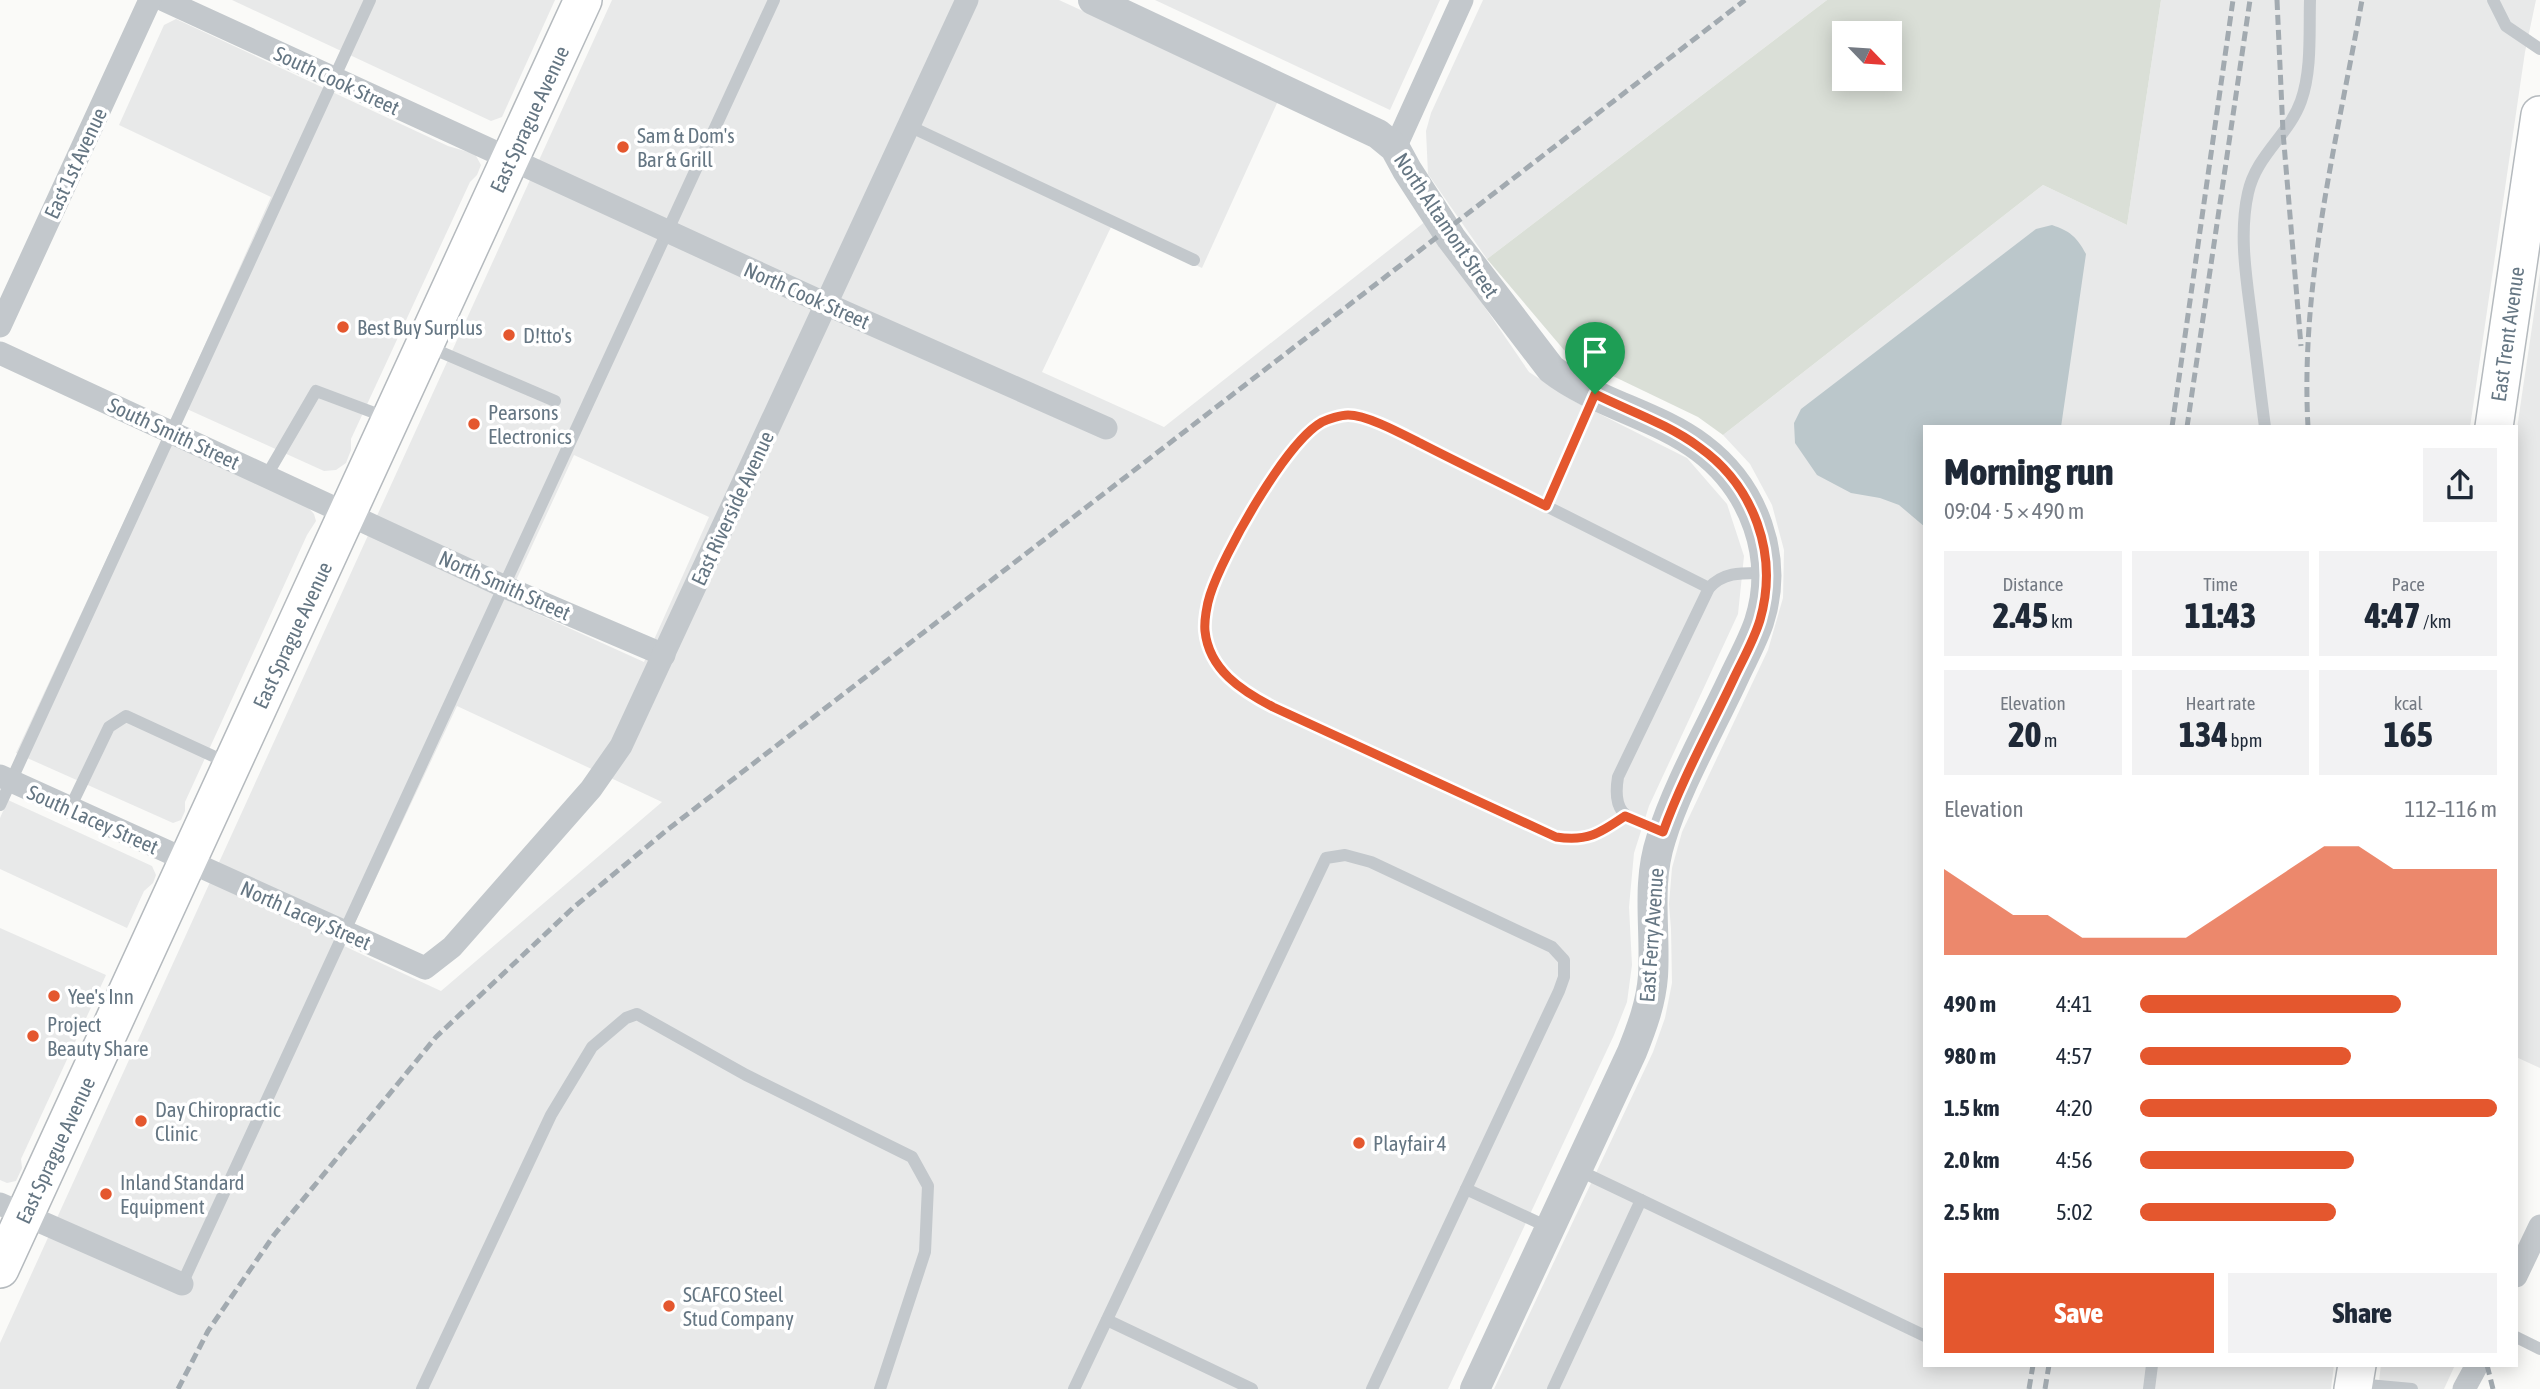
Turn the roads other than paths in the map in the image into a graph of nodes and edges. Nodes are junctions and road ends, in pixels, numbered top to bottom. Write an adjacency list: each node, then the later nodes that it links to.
1 (150, 0): 20 (street, East 1st Avenue)
2 (164, 0): 12 (street, South Cook Street)
3 (370, 0): 12 (lane)
4 (583, 0): 16 (main road, East Sprague Avenue)
5 (774, 0): 17 (lane)
6 (967, 0): 14 (street, East Riverside Avenue)
7 (1093, 0): 15 (street, North Altamont Street)
8 (1462, 0): 15 (street)
9 (2310, 0): 26 (lane)
10 (2493, 0): 11 (lane)
11 (2540, 49)
12 (334, 78): 16 (street, South Cook Street); 29 (lane)
13 (2540, 116): 27 (main road, East Trent Avenue)
14 (909, 126): 18 (lane); 19 (street, East Riverside Avenue)
15 (1395, 148): 23 (street, North Altamont Street)
16 (511, 159): 17 (street, North Cook Street); 21 (main road, East Sprague Avenue)
17 (668, 231): 19 (street, North Cook Street); 35 (lane)
18 (1194, 260)
19 (826, 304): 28 (street, North Cook Street); 37 (street, East Riverside Avenue)
20 (0, 326)
21 (425, 346): 24 (lane); 25 (main road, East Sprague Avenue)
22 (0, 353): 29 (street, South Smith Street)
23 (1595, 394): 31 (lane); 32 (street, North Altamont Street)
24 (555, 401)
25 (392, 419): 30 (lane); 33 (main road, East Sprague Avenue)
26 (2265, 425)
27 (2494, 425)
28 (1106, 428)
29 (172, 432): 30 (street, South Smith Street); 39 (lane)
30 (267, 475): 33 (street, South Smith Street)
31 (1546, 506): 36 (lane); 42 (lane)
32 (1753, 511): 34 (street, East Ferry Avenue)
33 (349, 512): 35 (street, North Smith Street); 38 (main road, East Sprague Avenue)
34 (1766, 573): 36 (lane); 43 (street, East Ferry Avenue)
35 (505, 587): 37 (street, North Smith Street); 45 (lane)
36 (1709, 588): 42 (lane)
37 (664, 655): 46 (street, East Riverside Avenue)
38 (232, 765): 41 (lane); 44 (main road, East Sprague Avenue)
39 (6, 779): 40 (lane); 41 (street, South Lacey Street)
40 (0, 805)
41 (70, 808): 44 (street, South Lacey Street)
42 (1625, 816): 43 (lane)
43 (1663, 832): 47 (street, East Ferry Avenue)
44 (187, 861): 45 (street, North Lacey Street); 50 (main road, East Sprague Avenue)
45 (344, 932): 46 (street, North Lacey Street); 55 (lane)
46 (425, 968)
47 (1578, 1170): 49 (lane); 52 (street, East Ferry Avenue)
48 (1466, 1189): 52 (lane); 56 (lane); 67 (lane)
49 (1641, 1200): 57 (lane); 69 (lane)
50 (12, 1209): 53 (main road, East Sprague Avenue); 55 (street)
51 (2540, 1226): 54 (street)
52 (1550, 1228): 68 (street, East Ferry Avenue)
53 (0, 1269)
54 (2518, 1272)
55 (183, 1284)
56 (1107, 1320): 65 (lane); 66 (lane)
57 (1923, 1335)
58 (2518, 1338): 59 (lane)
59 (2540, 1349)
60 (2152, 1367): 70 (lane)
61 (2476, 1367): 72 (street)
62 (2355, 1379): 71 (lane)
63 (422, 1389): 64 (lane)
64 (880, 1389)
65 (1074, 1389)
66 (1252, 1389)
67 (1372, 1389)
68 (1475, 1389)
69 (1553, 1389)
70 (2149, 1389)
71 (2412, 1389)
72 (2464, 1389)

